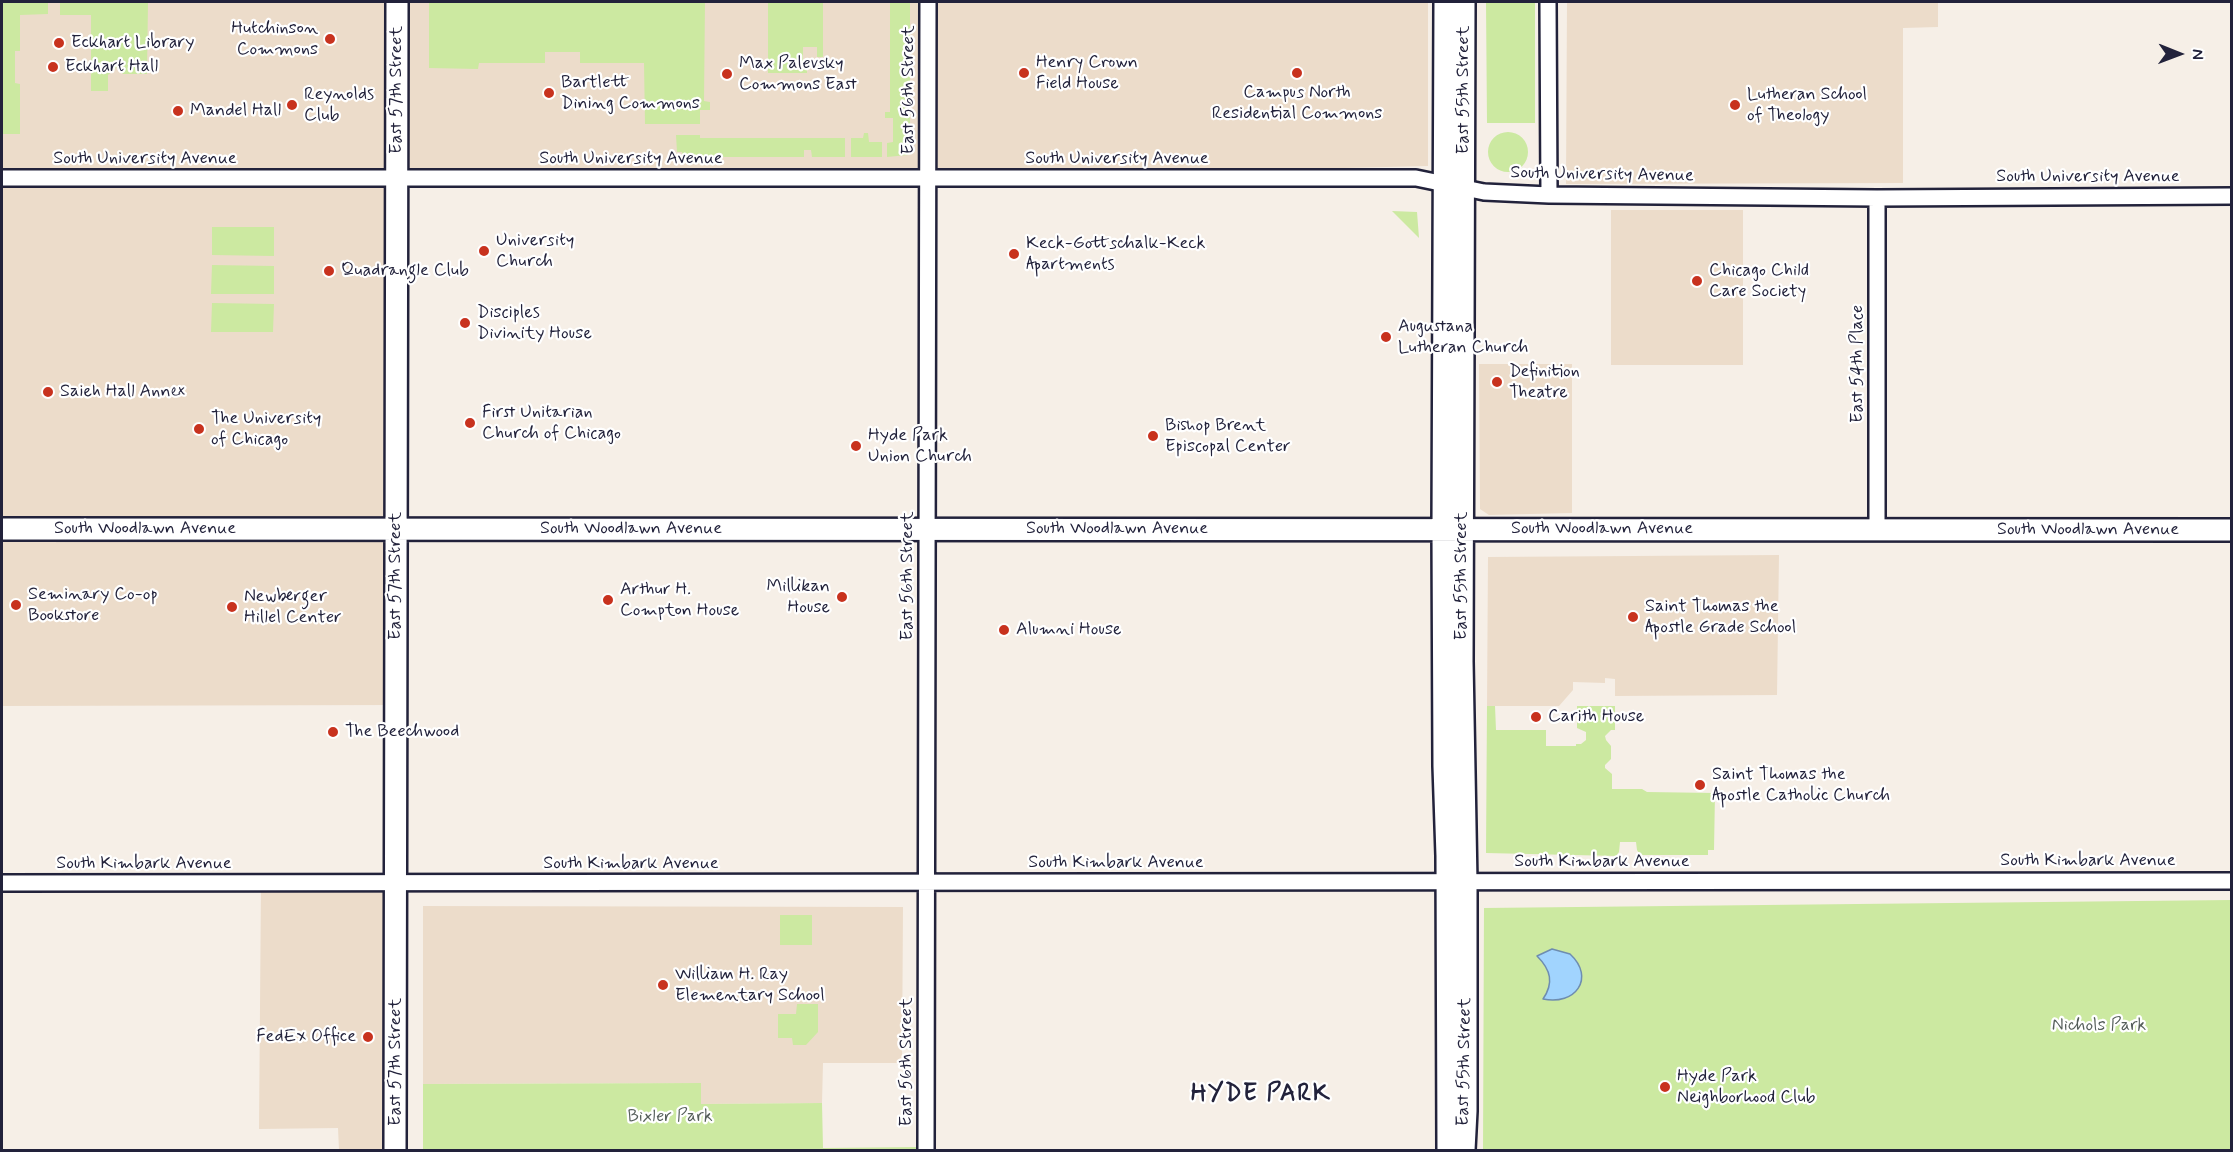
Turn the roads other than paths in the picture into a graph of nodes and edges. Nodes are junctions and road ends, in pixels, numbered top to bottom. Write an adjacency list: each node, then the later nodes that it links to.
1 (397, 2): 7 (street, East 57th Street)
2 (928, 2): 8 (street, East 56th Street)
3 (1446, 2): 9 (street, East 55th Street)
4 (1464, 2): 9 (street, East 55th Street)
5 (1548, 2): 10 (street)
6 (2, 178): 7 (street, South University Avenue)
7 (397, 178): 8 (street, South University Avenue); 13 (street, East 57th Street)
8 (928, 178): 9 (street, South University Avenue); 14 (street, East 56th Street)
9 (1455, 187): 10 (street, South University Avenue); 16 (street, East 55th Street)
10 (1549, 195): 12 (street, South University Avenue)
11 (2232, 196): 12 (street, South University Avenue)
12 (1877, 198): 17 (street, East 54th Place)
13 (397, 529): 14 (street, South Woodlawn Avenue); 15 (street, South Woodlawn Avenue); 22 (street, East 57th Street)
14 (927, 529): 16 (street, South Woodlawn Avenue); 23 (street, East 56th Street)
15 (2, 530)
16 (1452, 530): 17 (street, South Woodlawn Avenue); 20 (street, East 55th Street)
17 (1877, 530): 18 (street, South Woodlawn Avenue)
18 (2232, 530)
19 (2232, 880): 20 (street, South Kimbark Avenue)
20 (1457, 882): 23 (street, South Kimbark Avenue); 26 (street, East 55th Street); 27 (street, East 55th Street)
21 (2, 883): 22 (street, South Kimbark Avenue)
22 (396, 883): 23 (street, South Kimbark Avenue); 24 (street, East 57th Street)
23 (927, 883): 25 (street, East 56th Street)
24 (396, 1150)
25 (926, 1150)
26 (1448, 1150)
27 (1464, 1150)

